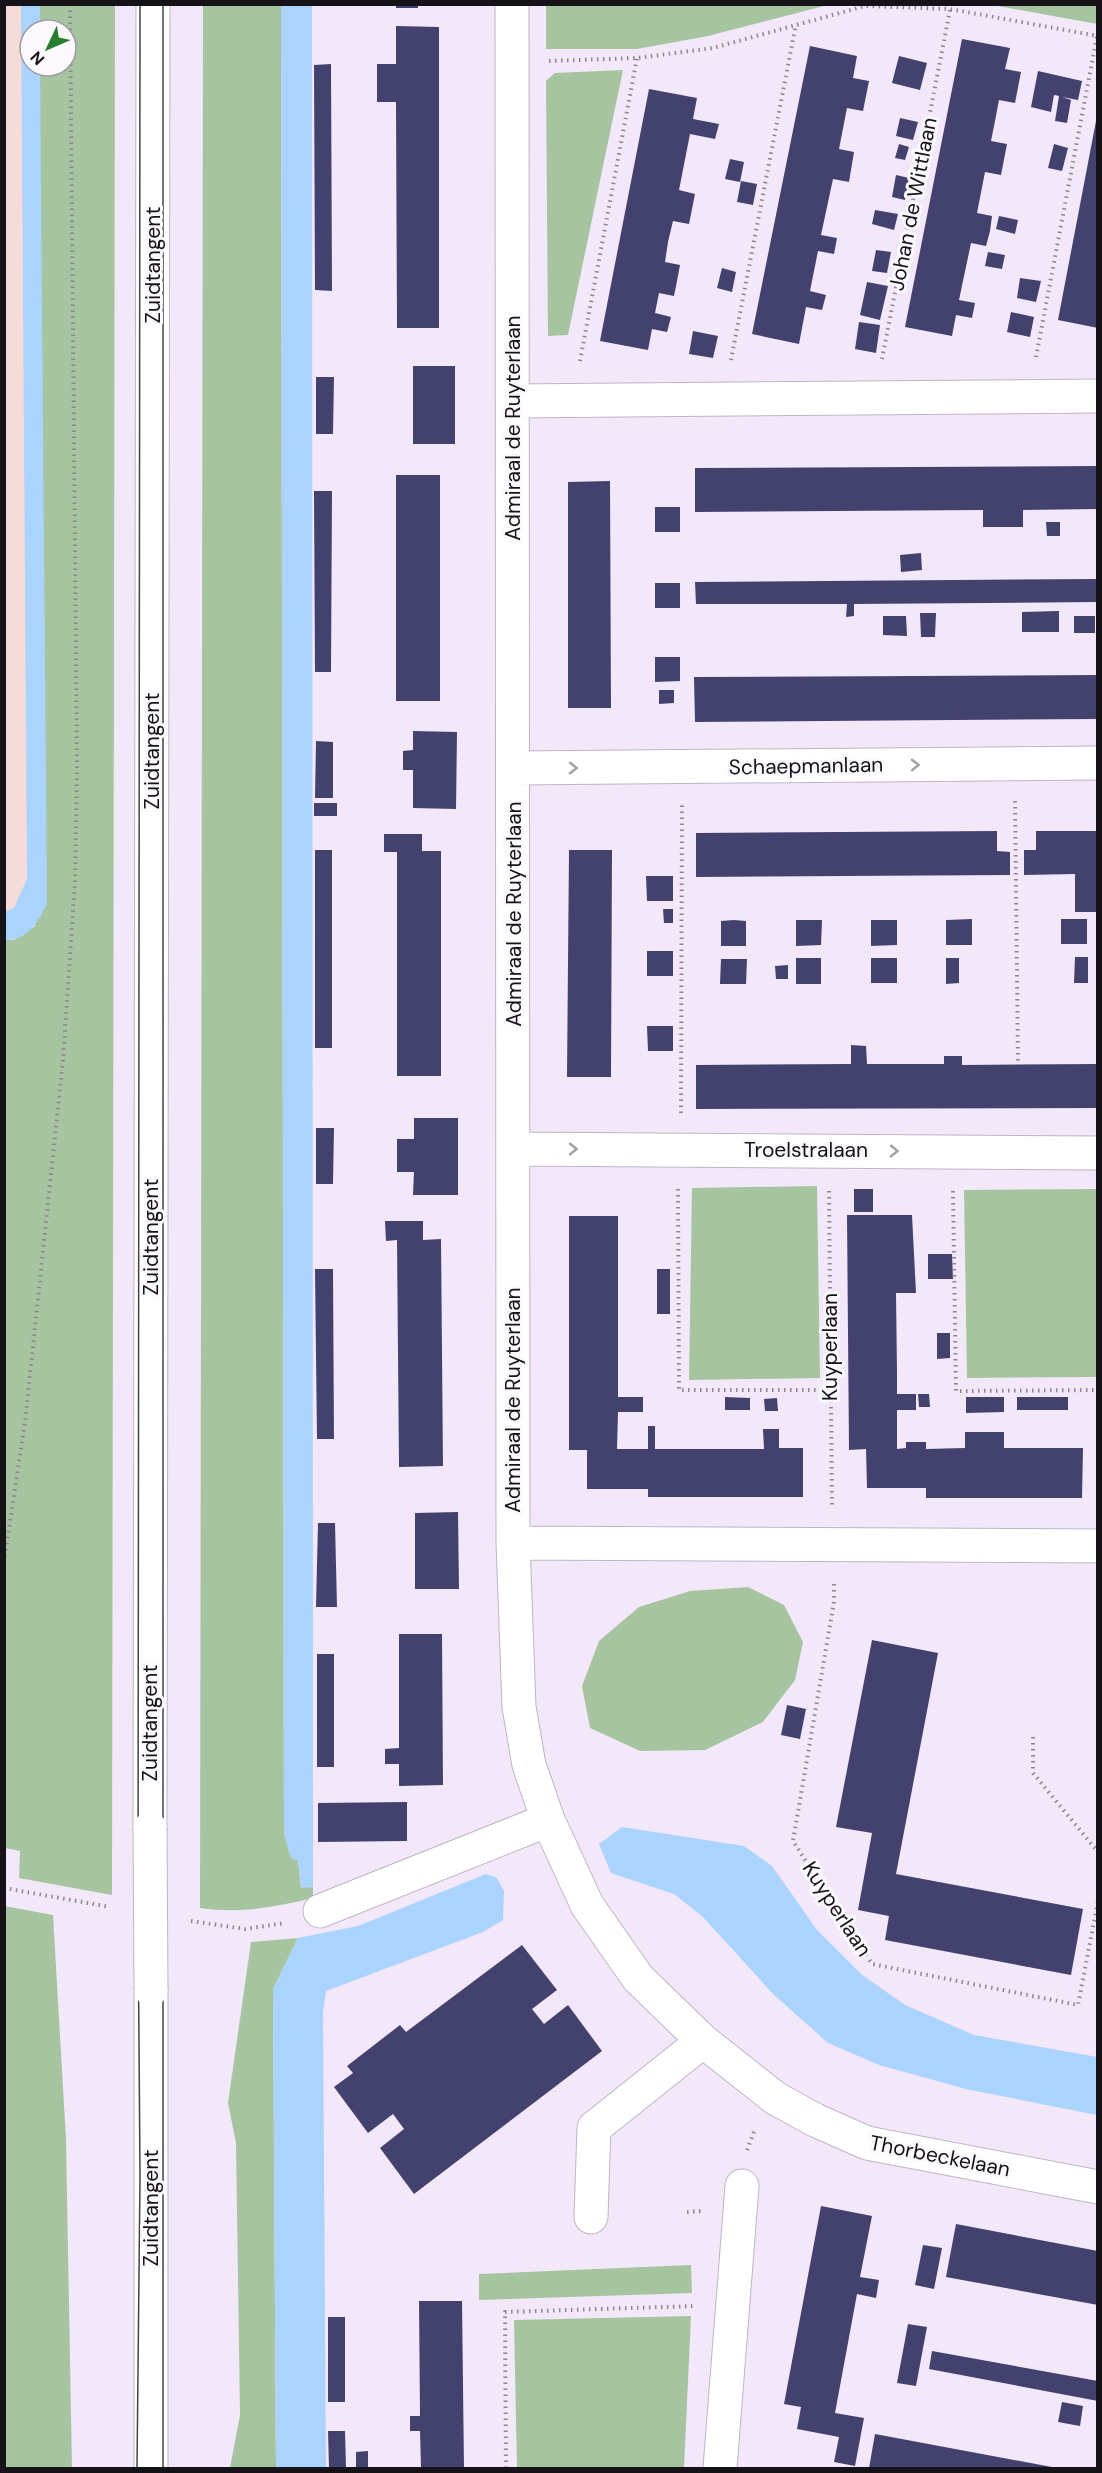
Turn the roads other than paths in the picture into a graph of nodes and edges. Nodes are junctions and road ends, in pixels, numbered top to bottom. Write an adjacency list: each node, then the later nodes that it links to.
1 (153, 4): 17 (street, Zuidtangent, bridge)
2 (512, 4): 4 (street, Admiraal de Ruyterlaan)
3 (1098, 396): 4 (street)
4 (513, 401): 6 (street, Admiraal de Ruyterlaan)
5 (1098, 764): 6 (street, Schaepmanlaan, one-way to 5)
6 (515, 768): 7 (street, Admiraal de Ruyterlaan)
7 (514, 1149): 8 (street, Troelstralaan, one-way to 8); 9 (street, Admiraal de Ruyterlaan)
8 (1098, 1153)
9 (513, 1542): 10 (street); 11 (street, Admiraal de Ruyterlaan)
10 (1098, 1546)
11 (548, 1820): 12 (street); 13 (street, Admiraal de Ruyterlaan)
12 (320, 1911)
13 (703, 2041): 15 (street, Thorbeckelaan); 16 (street)
14 (742, 2186): 18 (street)
15 (1098, 2187)
16 (591, 2217)
17 (152, 2469)
18 (720, 2469)

